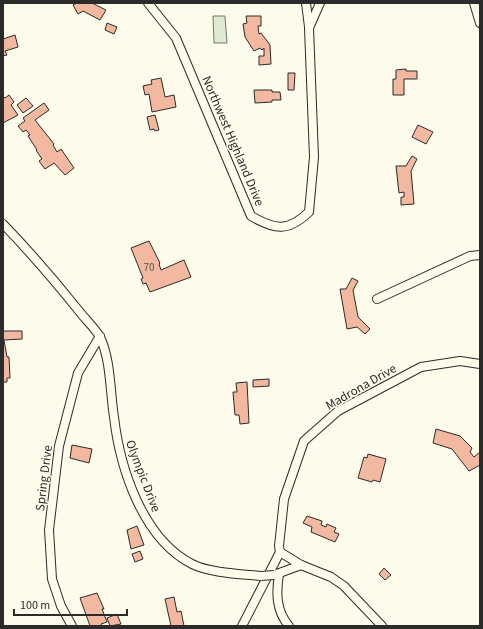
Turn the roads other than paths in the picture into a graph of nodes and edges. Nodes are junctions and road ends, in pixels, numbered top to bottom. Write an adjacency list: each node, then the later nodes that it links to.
1 (148, 3): 6 (street, Northwest Highland Drive)
2 (306, 3): 6 (street)
3 (320, 3): 6 (street, Northwest Highland Drive)
4 (474, 3): 5 (street)
5 (480, 23)
6 (309, 28)
7 (3, 224): 10 (street, Olympic Drive)
8 (480, 255): 9 (street)
9 (377, 299)
10 (100, 336): 14 (street, Olympic Drive, bridge); 15 (street, Spring Drive)
11 (480, 364): 12 (street, Madrona Drive)
12 (280, 552): 13 (street); 16 (street)
13 (301, 566): 14 (street, Olympic Drive); 18 (street)
14 (276, 574): 17 (street)
15 (72, 626)
16 (242, 626)
17 (289, 626)
18 (382, 626)

